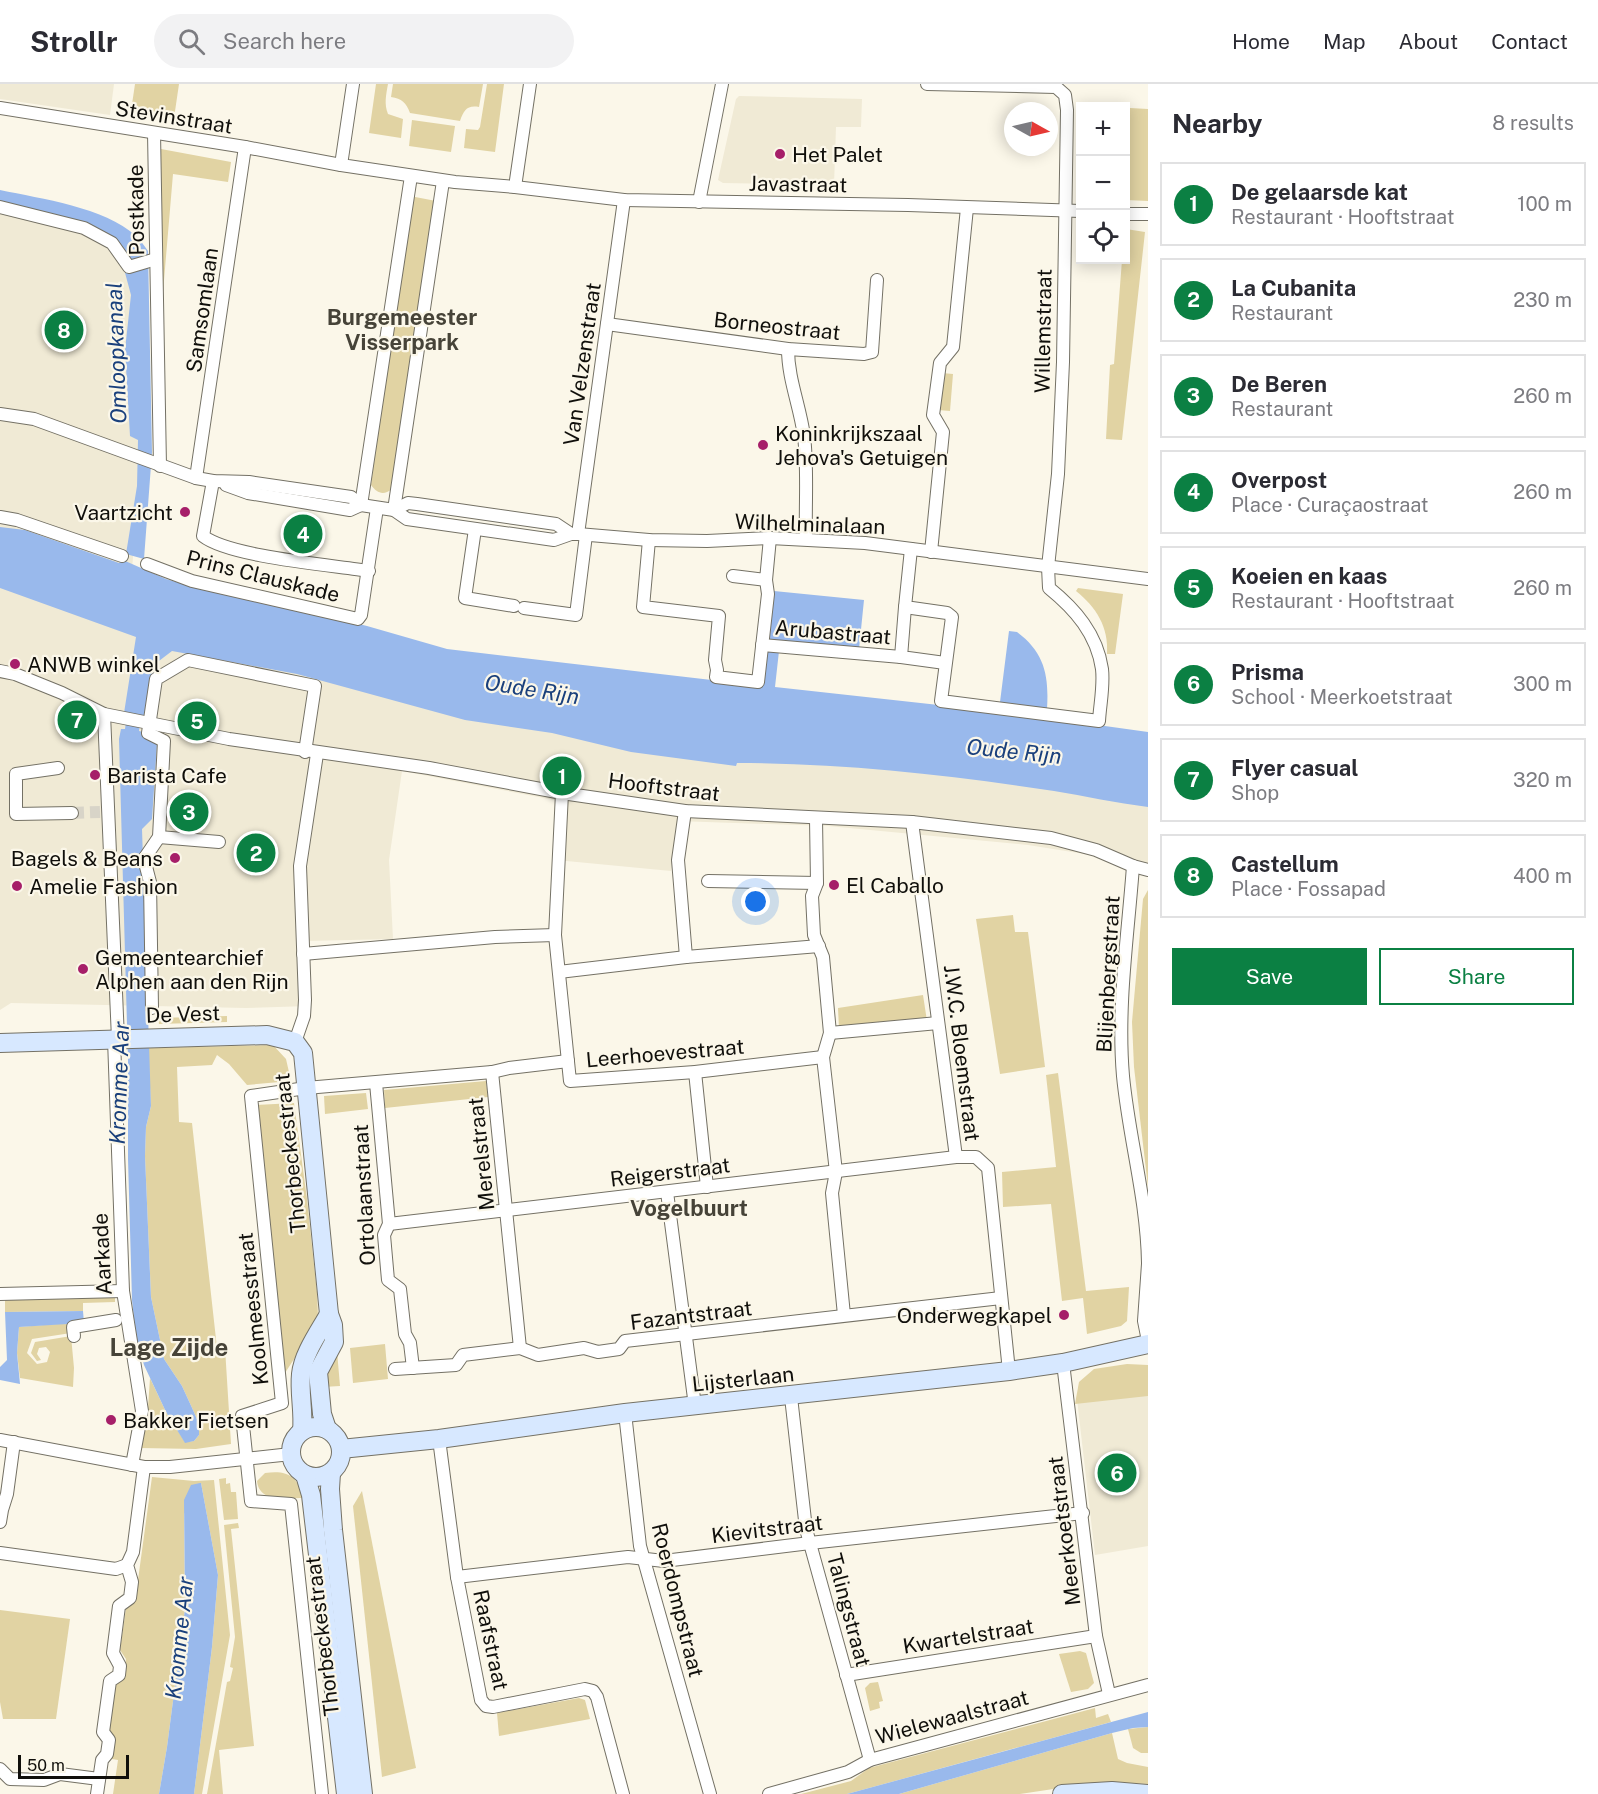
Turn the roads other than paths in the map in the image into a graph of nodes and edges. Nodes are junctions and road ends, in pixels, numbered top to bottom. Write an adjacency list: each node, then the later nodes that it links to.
1 (353, 84): 8 (street)
2 (530, 84): 11 (street)
3 (722, 84): 13 (street)
4 (927, 84): 16 (street, Willemstraat)
5 (0, 108): 6 (street, Stevinstraat)
6 (154, 133): 7 (street, Stevinstraat); 20 (street, Postkade)
7 (245, 147): 8 (street, Stevinstraat); 26 (street, Samsomlaan)
8 (341, 165): 9 (street)
9 (411, 176): 10 (street); 28 (street)
10 (443, 181): 11 (street); 30 (street)
11 (515, 187): 12 (street, Javastraat)
12 (624, 200): 13 (street, Javastraat); 22 (street, Van Velzenstraat)
13 (699, 202): 15 (street, Javastraat)
14 (0, 207): 20 (street)
15 (967, 208): 16 (street, Javastraat); 38 (street)
16 (1065, 210): 17 (street, Javastraat); 41 (street, Willemstraat)
17 (1076, 211)
18 (1130, 213): 19 (street)
19 (1148, 214)
20 (156, 259): 25 (street, Postkade)
21 (877, 280): 23 (street, Borneostraat)
22 (608, 324): 23 (street, Borneostraat); 33 (street, Van Velzenstraat)
23 (788, 349): 35 (street)
24 (0, 414): 25 (street, Wilhelminalaan)
25 (160, 466): 26 (street, Wilhelminalaan)
26 (196, 478): 27 (street, Wilhelminalaan)
27 (213, 481): 28 (street, Wilhelminalaan); 42 (street)
28 (361, 505): 29 (street, Wilhelminalaan)
29 (377, 508): 30 (street, Wilhelminalaan); 42 (street)
30 (394, 510): 32 (street, Wilhelminalaan); 33 (street, Wilhelminalaan)
31 (0, 517): 39 (street)
32 (475, 529): 33 (street, Wilhelminalaan); 33 (street, Van Velzenstraat)
33 (578, 534): 36 (street, Wilhelminalaan)
34 (770, 538): 35 (street, Wilhelminalaan); 36 (street, Wilhelminalaan); 45 (street)
35 (806, 539): 37 (street, Wilhelminalaan)
36 (648, 540): 47 (street)
37 (911, 549): 38 (street, Wilhelminalaan); 46 (street, Arubastraat)
38 (931, 552): 41 (street, Wilhelminalaan)
39 (122, 556)
40 (147, 564): 42 (street, Prins Clauskade)
41 (1048, 567): 44 (street, Wilhelminalaan); 49 (street, Arubastraat)
42 (369, 571)
43 (733, 576): 45 (street)
44 (1148, 579)
45 (766, 580): 47 (street)
46 (905, 607): 48 (street, Arubastraat); 49 (street, Arubastraat)
47 (762, 645): 48 (street, Arubastraat)
48 (901, 657): 49 (street, Arubastraat)
49 (945, 663)
50 (0, 671): 51 (street, Hooftstraat)
51 (104, 714): 52 (street, Hooftstraat); 74 (street, Aarkade)
52 (147, 724): 53 (street, Hooftstraat); 53 (street, Thorbeckestraat); 60 (street)
53 (311, 753): 55 (street, Hooftstraat); 68 (street, Thorbeckestraat)
54 (58, 768): 57 (street)
55 (562, 793): 56 (street, Hooftstraat); 66 (street)
56 (686, 812): 58 (street, Hooftstraat); 69 (street)
57 (72, 813)
58 (816, 819): 59 (street, Hooftstraat); 65 (street)
59 (912, 822): 62 (street, Hooftstraat); 72 (street, J.W.C. Bloemstraat)
60 (159, 837): 61 (street); 71 (street, De Vest)
61 (219, 842)
62 (1133, 866): 63 (street, Hooftstraat); 89 (street, Blijenbergstraat)
63 (1148, 870)
64 (708, 881): 65 (street)
65 (817, 883): 67 (street)
66 (555, 935): 68 (street); 70 (street)
67 (819, 946): 69 (street); 73 (street)
68 (303, 954): 75 (street, Thorbeckestraat)
69 (686, 957): 70 (street)
70 (559, 972): 78 (street)
71 (152, 1008)
72 (938, 1023): 73 (street); 83 (street, J.W.C. Bloemstraat)
73 (830, 1033): 77 (street)
74 (116, 1039): 75 (street, De Vest); 76 (street, De Vest); 90 (street, Aarkade)
75 (295, 1042): 82 (street, Thorbeckestraat)
76 (0, 1043)
77 (823, 1057): 80 (street, Leerhoevestraat); 84 (street)
78 (568, 1061): 79 (street, Leerhoevestraat); 80 (street, Leerhoevestraat)
79 (492, 1072): 81 (street, Merelstraat); 87 (street, Merelstraat)
80 (695, 1072): 85 (street)
81 (376, 1083): 82 (street); 88 (street, Ortolaanstraat)
82 (306, 1088): 93 (street, Thorbeckestraat); 114 (street, Koolmeesstraat)
83 (956, 1157): 84 (street, Reigerstraat); 92 (street, J.W.C. Bloemstraat)
84 (836, 1172): 85 (street, Reigerstraat); 94 (street)
85 (707, 1187): 86 (street, Reigerstraat)
86 (667, 1192): 87 (street, Reigerstraat); 97 (street)
87 (507, 1211): 88 (street, Reigerstraat); 99 (street, Merelstraat)
88 (389, 1224): 101 (street, Ortolaanstraat)
89 (1148, 1263): 98 (street, Blijenbergstraat)
90 (123, 1291): 91 (street); 115 (street, Aarkade)
91 (0, 1294)
92 (1001, 1298): 94 (street, Fazantstraat); 103 (street, J.W.C. Bloemstraat)
93 (329, 1314): 107 (street, Thorbeckestraat); 108 (street)
94 (844, 1315): 97 (street, Fazantstraat)
95 (116, 1320): 96 (street)
96 (75, 1335)
97 (685, 1335): 99 (street, Fazantstraat); 105 (street)
98 (1148, 1342): 100 (street, Lijsterlaan)
99 (520, 1348): 101 (street, Fazantstraat)
100 (1063, 1363): 103 (street, Lijsterlaan); 118 (street, Meerkoetstraat)
101 (413, 1368): 102 (street, Fazantstraat)
102 (395, 1369)
103 (1009, 1371): 104 (street, Lijsterlaan)
104 (791, 1397): 105 (street, Lijsterlaan); 120 (street, Talingstraat)
105 (695, 1406): 106 (street, Lijsterlaan)
106 (625, 1413): 109 (street, Lijsterlaan); 122 (street, Roerdompstraat)
107 (327, 1430): 108 (street); 112 (street)
108 (302, 1431): 113 (street)
109 (439, 1438): 112 (street, Lijsterlaan); 124 (street, Raafstraat)
110 (0, 1440): 111 (street)
111 (14, 1442): 115 (street); 119 (street)
112 (341, 1449): 116 (street)
113 (291, 1454): 114 (street); 117 (street)
114 (246, 1460): 115 (street); 133 (street, Koolmeesstraat)
115 (138, 1466): 123 (street, Aarkade)
116 (331, 1473): 117 (street); 135 (street, Thorbeckestraat)
117 (305, 1475): 134 (street, Thorbeckestraat)
118 (1083, 1514): 120 (street, Kievitstraat); 125 (street, Meerkoetstraat)
119 (0, 1522)
120 (810, 1542): 122 (street, Kievitstraat); 126 (street, Talingstraat)
121 (0, 1553): 123 (street)
122 (644, 1560): 124 (street, Kievitstraat); 137 (street, Roerdompstraat)
123 (127, 1565): 131 (street, Aarkade)
124 (457, 1577): 136 (street, Raafstraat)
125 (1096, 1636): 126 (street, Kwartelstraat); 128 (street, Meerkoetstraat)
126 (846, 1675): 129 (street, Talingstraat)
127 (1148, 1685): 128 (street, Wielewaalstraat)
128 (1109, 1694): 129 (street, Wielewaalstraat)
129 (870, 1760): 138 (street, Wielewaalstraat)
130 (0, 1769): 131 (street)
131 (99, 1779): 132 (street, Aarkade)
132 (98, 1794)
133 (322, 1794)
134 (346, 1794)
135 (363, 1794)
136 (623, 1794)
137 (710, 1794)
138 (769, 1794)
139 (1062, 1794): 140 (street)
140 (1148, 1794)

